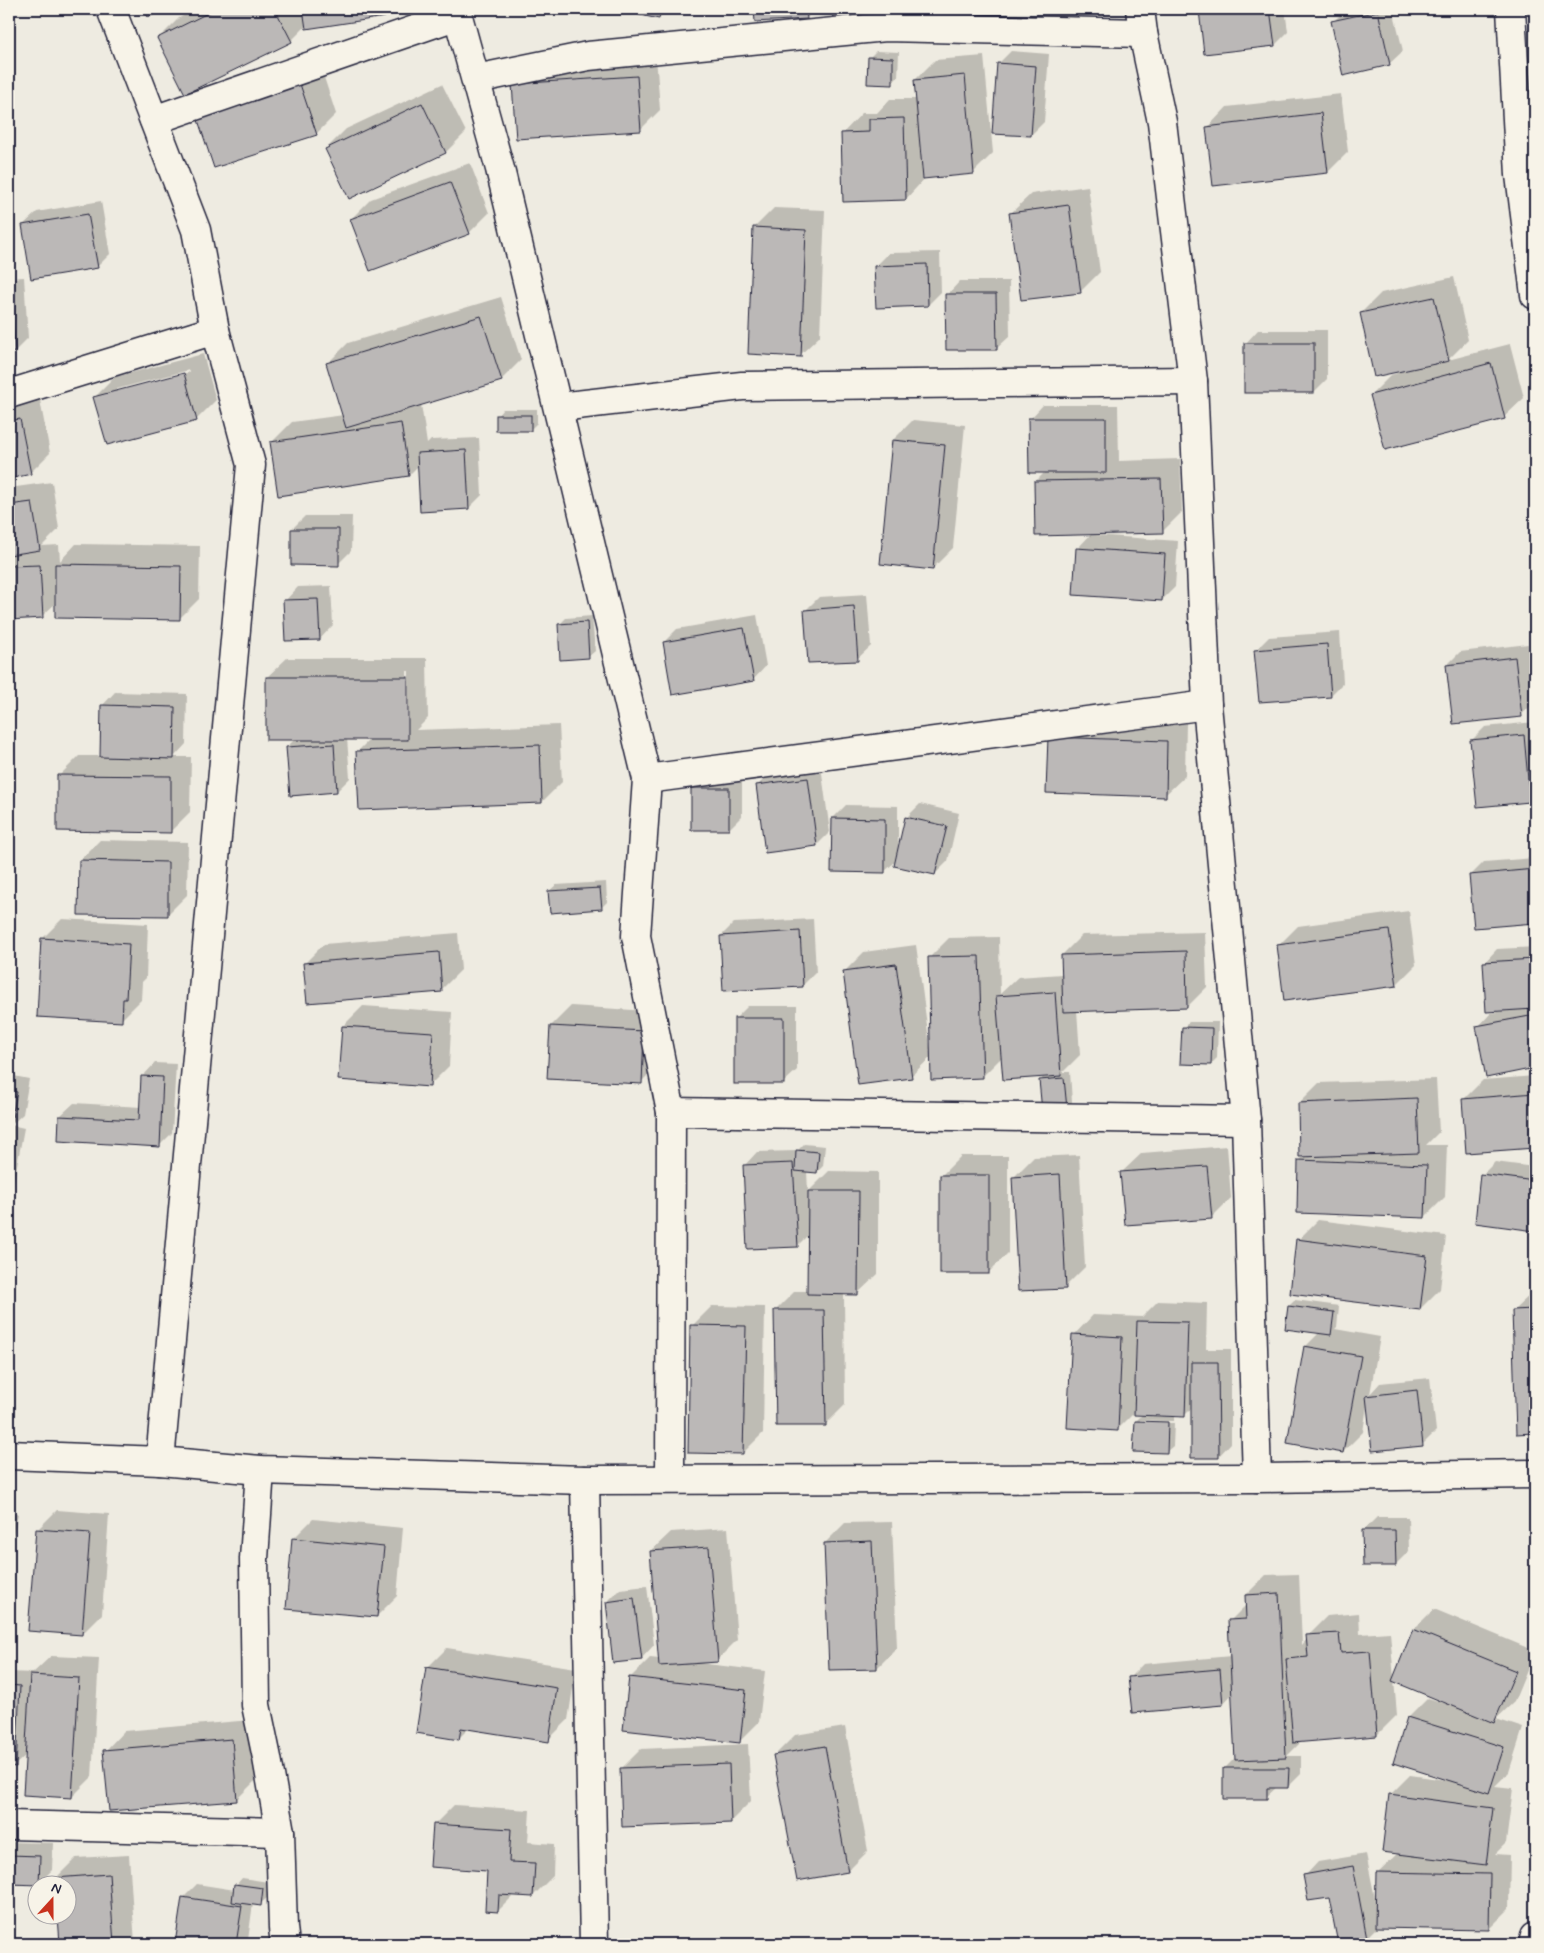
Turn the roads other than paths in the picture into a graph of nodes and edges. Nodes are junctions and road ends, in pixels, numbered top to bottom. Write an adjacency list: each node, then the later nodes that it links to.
1 (110, 9): 6 (street)
2 (1511, 9): 7 (street)
3 (457, 12): 5 (street); 6 (street)
4 (1141, 21): 5 (street); 9 (street)
5 (476, 79): 11 (street)
6 (154, 120): 8 (street)
7 (1535, 295)
8 (215, 330): 10 (street); 17 (street)
9 (1193, 381): 11 (street); 12 (street)
10 (9, 394)
11 (559, 407): 13 (street)
12 (1207, 705): 13 (street); 15 (street)
13 (647, 779): 14 (street)
14 (671, 1112): 15 (street); 21 (street)
15 (1246, 1120): 20 (street)
16 (9, 1455): 17 (street)
17 (160, 1461): 18 (street)
18 (260, 1470): 22 (street); 24 (street)
19 (1535, 1474): 20 (street)
20 (1257, 1478): 21 (street)
21 (670, 1479): 22 (street)
22 (585, 1480): 27 (street)
23 (9, 1825): 24 (street)
24 (280, 1832): 26 (street)
25 (1535, 1936): 28 (street)
26 (285, 1944)
27 (594, 1944)
28 (1533, 1944)

